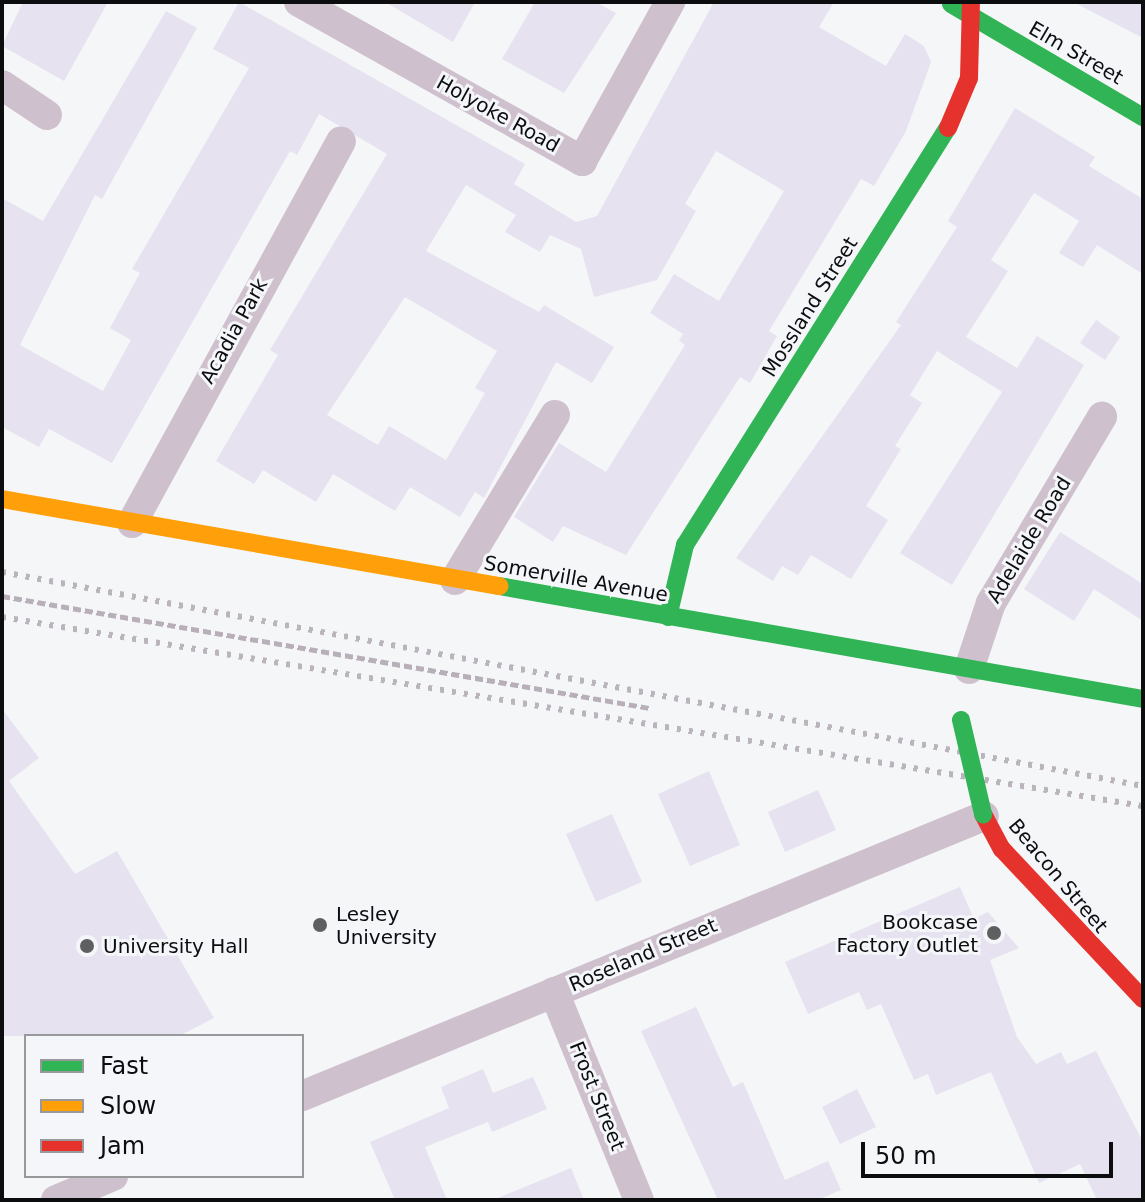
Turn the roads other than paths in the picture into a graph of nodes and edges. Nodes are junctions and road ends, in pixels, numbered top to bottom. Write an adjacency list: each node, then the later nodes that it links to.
1 (299, 2): 2 (street, Holyoke Road)
2 (670, 2)
3 (947, 2): 4 (main road, Elm Street)
4 (971, 9): 7 (main road, Elm Street); 14 (main road, Mossland Street)
5 (2, 85): 6 (street)
6 (47, 115)
7 (1143, 117)
8 (341, 142): 12 (street, Acadia Park)
9 (555, 415): 13 (street)
10 (1102, 417): 15 (street, Adelaide Road)
11 (2, 499): 12 (main road, Somerville Avenue)
12 (132, 523): 13 (main road, Somerville Avenue)
13 (455, 580): 14 (main road, Somerville Avenue)
14 (668, 617): 15 (main road, Somerville Avenue)
15 (969, 669): 16 (main road, Somerville Avenue); 17 (main road, Beacon Street, bridge)
16 (1143, 699)
17 (984, 815): 18 (street, Roseland Street); 19 (main road, Beacon Street)
18 (554, 992): 20 (street, Roseland Street); 23 (street, Frost Street)
19 (1143, 999)
20 (304, 1095)
21 (108, 1178): 22 (street)
22 (56, 1200)
23 (639, 1200)

